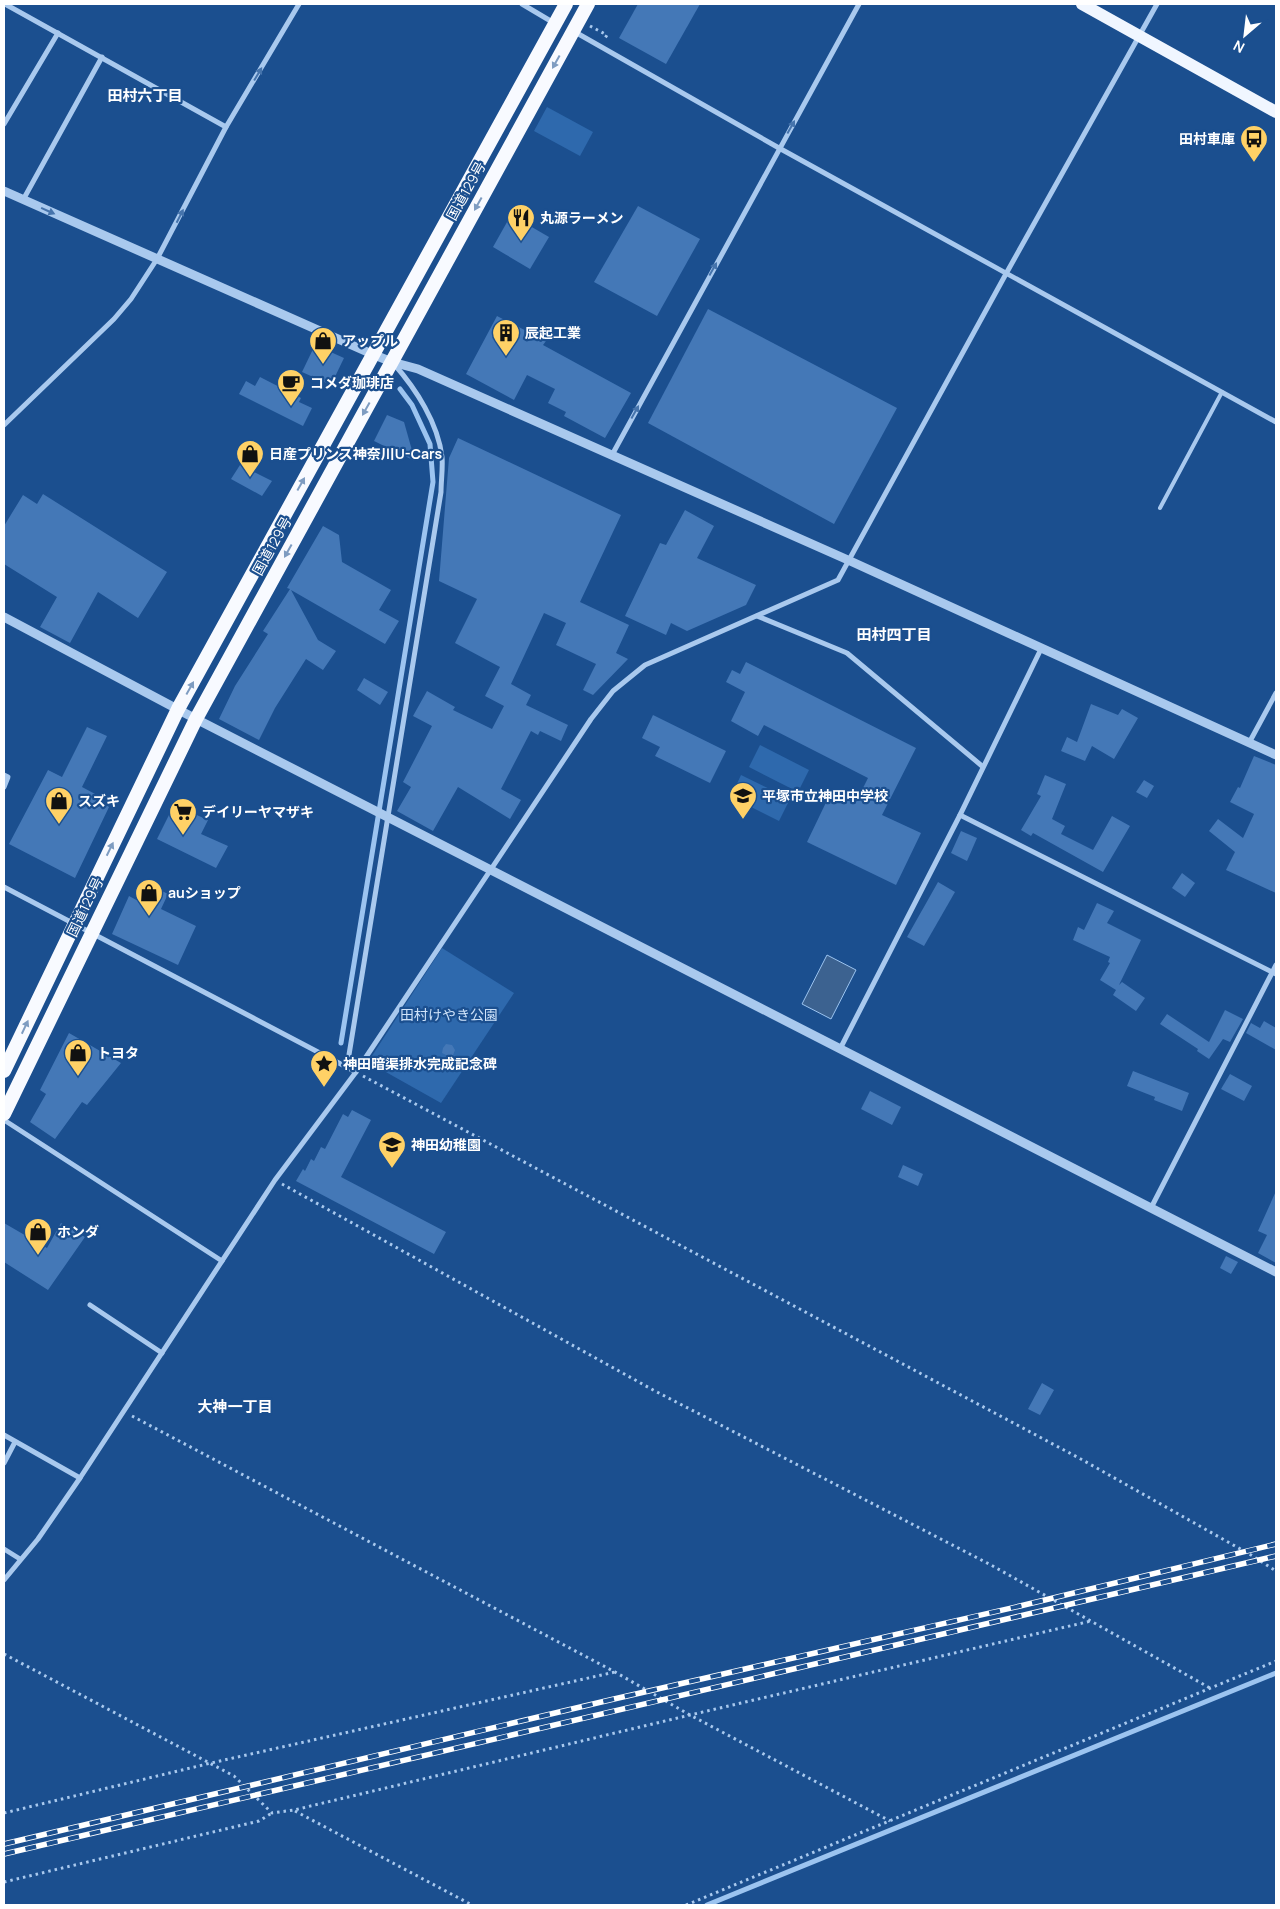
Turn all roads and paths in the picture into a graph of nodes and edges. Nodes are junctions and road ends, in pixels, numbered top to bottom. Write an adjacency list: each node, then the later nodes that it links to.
1 (5, 4): 11 (street)
2 (299, 4): 16 (street, one-way to 2)
3 (522, 4): 9 (street)
4 (566, 4): 9 (highway, 国道129号)
5 (588, 4): 10 (highway, 国道129号)
6 (858, 4): 17 (street, one-way to 6)
7 (1082, 4): 12 (main road)
8 (1157, 4): 12 (street)
9 (555, 24): 22 (highway, 国道129号)
10 (572, 31): 17 (street); 23 (highway, 国道129号, one-way to 23)
11 (58, 33): 13 (street); 15 (street)
12 (1140, 35): 14 (main road); 21 (street)
13 (102, 57): 16 (street); 19 (street)
14 (1276, 112)
15 (4, 124)
16 (226, 127): 20 (street, one-way to 16)
17 (780, 148): 21 (street); 27 (street, one-way to 17)
18 (4, 191): 19 (street)
19 (23, 200): 20 (street, one-way to 20)
20 (157, 259): 22 (street); 26 (street)
21 (1006, 272): 24 (street); 29 (street)
22 (372, 354): 23 (street); 34 (highway, 国道129号, one-way to 22)
23 (392, 362): 27 (street); 35 (highway, 国道129号, one-way to 35); 42 (street)
24 (1222, 392): 25 (street); 28 (lane)
25 (1276, 422)
26 (4, 425)
27 (612, 455): 29 (street)
28 (1160, 508)
29 (848, 560): 30 (street); 32 (street)
30 (757, 616): 38 (street); 43 (street)
31 (4, 617): 34 (street)
32 (1041, 649): 36 (street); 38 (street)
33 (1276, 693): 36 (street)
34 (178, 709): 35 (street); 45 (highway, 国道129号, one-way to 34)
35 (196, 719): 42 (street); 46 (highway, 国道129号)
36 (1249, 743): 37 (street)
37 (1276, 755)
38 (982, 766): 41 (street)
39 (4, 775): 40 (street)
40 (4, 787)
41 (960, 815): 48 (street); 49 (street)
42 (388, 816): 43 (street); 50 (street)
43 (491, 869): 49 (street); 52 (street)
44 (4, 887): 45 (street)
45 (74, 924): 46 (street); 51 (highway, 国道129号, one-way to 45)
46 (90, 933): 50 (street); 53 (highway, 国道129号)
47 (1276, 965): 48 (street)
48 (1274, 973): 56 (street)
49 (840, 1049): 56 (street)
50 (347, 1068): 52 (street)
51 (4, 1071)
52 (356, 1072): 55 (street); 68 (path)
53 (4, 1114)
54 (4, 1120): 57 (street)
55 (275, 1180): 57 (street); 70 (path)
56 (1151, 1208): 58 (street)
57 (222, 1261): 60 (street)
58 (1276, 1272)
59 (90, 1305): 60 (street)
60 (162, 1353): 61 (street)
61 (124, 1412): 65 (street); 73 (path)
62 (4, 1436): 63 (street)
63 (15, 1442): 64 (street); 65 (street)
64 (4, 1463)
65 (80, 1478): 67 (street)
66 (4, 1549): 67 (street)
67 (20, 1559): 69 (street)
68 (1276, 1571)
69 (4, 1580)
70 (1091, 1621): 74 (path); 75 (path)
71 (4, 1654): 76 (path)
72 (1276, 1661): 74 (path)
73 (615, 1672): 75 (path); 76 (path)
74 (1210, 1688): 80 (path)
75 (690, 1715): 77 (path); 80 (path)
76 (211, 1763): 78 (path); 79 (path)
77 (294, 1810): 79 (path); 82 (path)
78 (4, 1813)
79 (272, 1813): 81 (path)
80 (890, 1821): 83 (path)
81 (4, 1882)
82 (472, 1905)
83 (686, 1905)

